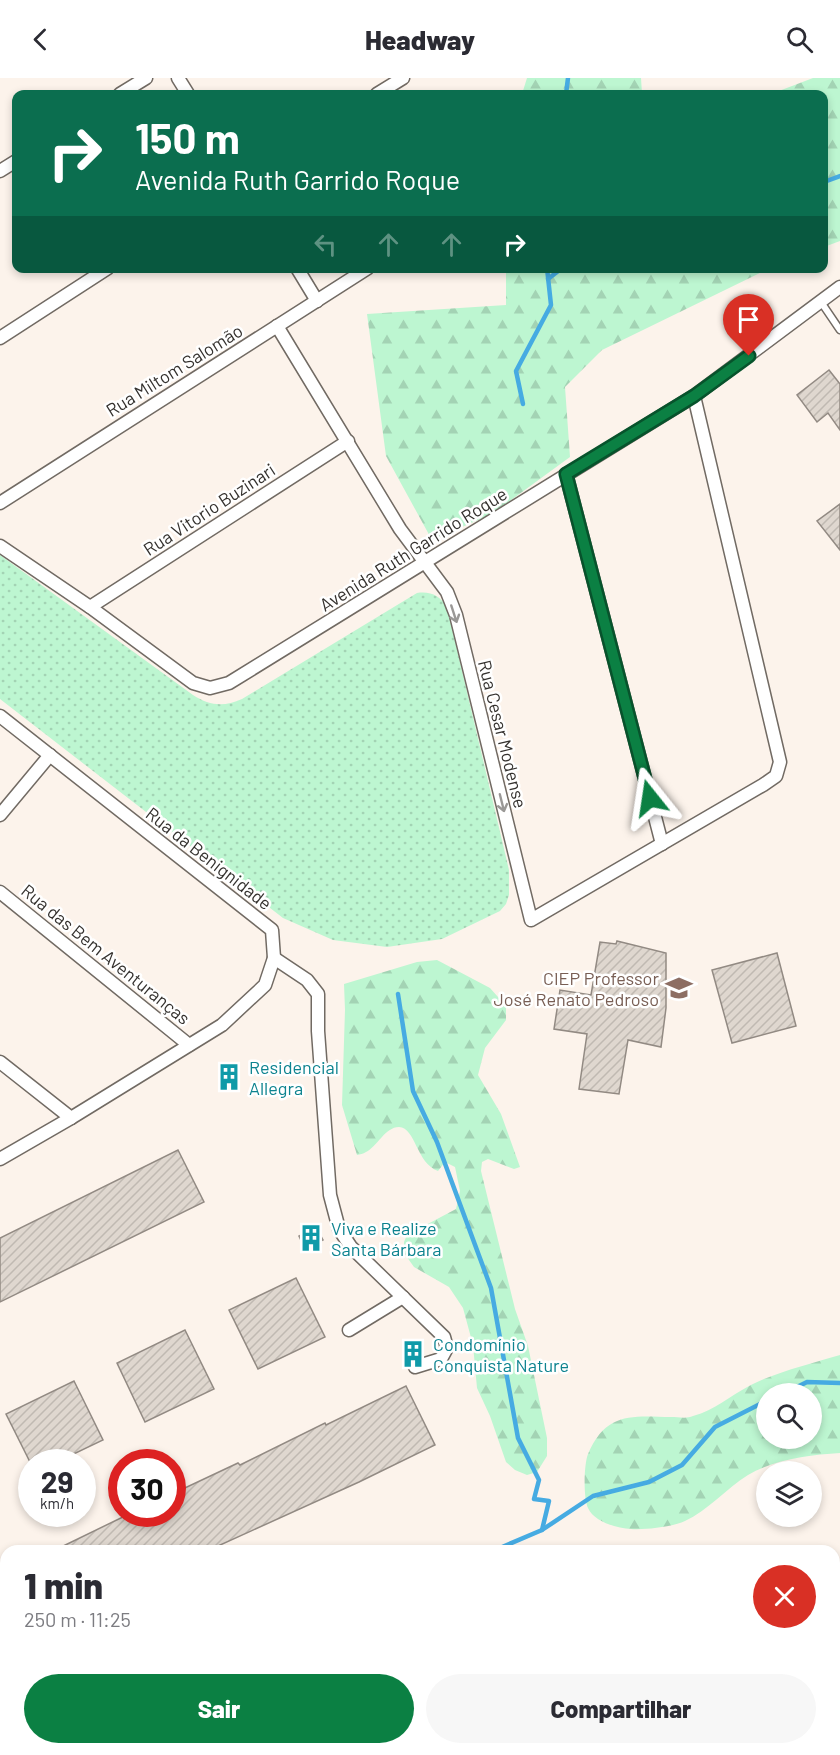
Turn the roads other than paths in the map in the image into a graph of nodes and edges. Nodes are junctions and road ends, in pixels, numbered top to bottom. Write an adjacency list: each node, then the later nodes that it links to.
1 (146, 78): 3 (street)
2 (403, 78): 4 (street)
3 (126, 90)
4 (384, 90)
5 (100, 273): 13 (street)
6 (300, 273): 9 (street)
7 (360, 273): 9 (street, Rua Miltom Salomão)
8 (840, 287): 10 (street, Avenida Ruth Garrido Roque)
9 (317, 301): 11 (street, Rua Miltom Salomão)
10 (821, 302): 12 (lane); 14 (street, Avenida Ruth Garrido Roque)
11 (277, 326): 15 (street, Rua Cesar Modense); 17 (street, Rua Miltom Salomão)
12 (840, 330)
13 (0, 338)
14 (694, 396): 16 (street, Avenida Ruth Garrido Roque); 24 (street)
15 (348, 441): 19 (street, Rua Cesar Modense); 20 (street, Rua Vitorio Buzinari)
16 (566, 474): 19 (street, Avenida Ruth Garrido Roque); 24 (street)
17 (0, 503)
18 (0, 546): 20 (street, Avenida Ruth Garrido Roque)
19 (426, 563): 20 (street, Avenida Ruth Garrido Roque); 24 (street, Rua Cesar Modense, one-way to 24)
20 (90, 607)
21 (0, 716): 22 (street, Rua da Benignidade)
22 (50, 755): 23 (street); 26 (street, Rua da Benignidade)
23 (0, 815)
24 (662, 844)
25 (0, 892): 27 (street, Rua das Bem Aventuranças)
26 (274, 958): 27 (street, Rua da Benignidade); 31 (street)
27 (189, 1045): 29 (street, Rua da Benignidade)
28 (0, 1062): 29 (street)
29 (71, 1119): 30 (street, Rua da Benignidade)
30 (0, 1158)
31 (403, 1297): 32 (street); 33 (street)
32 (349, 1330)
33 (420, 1366)

